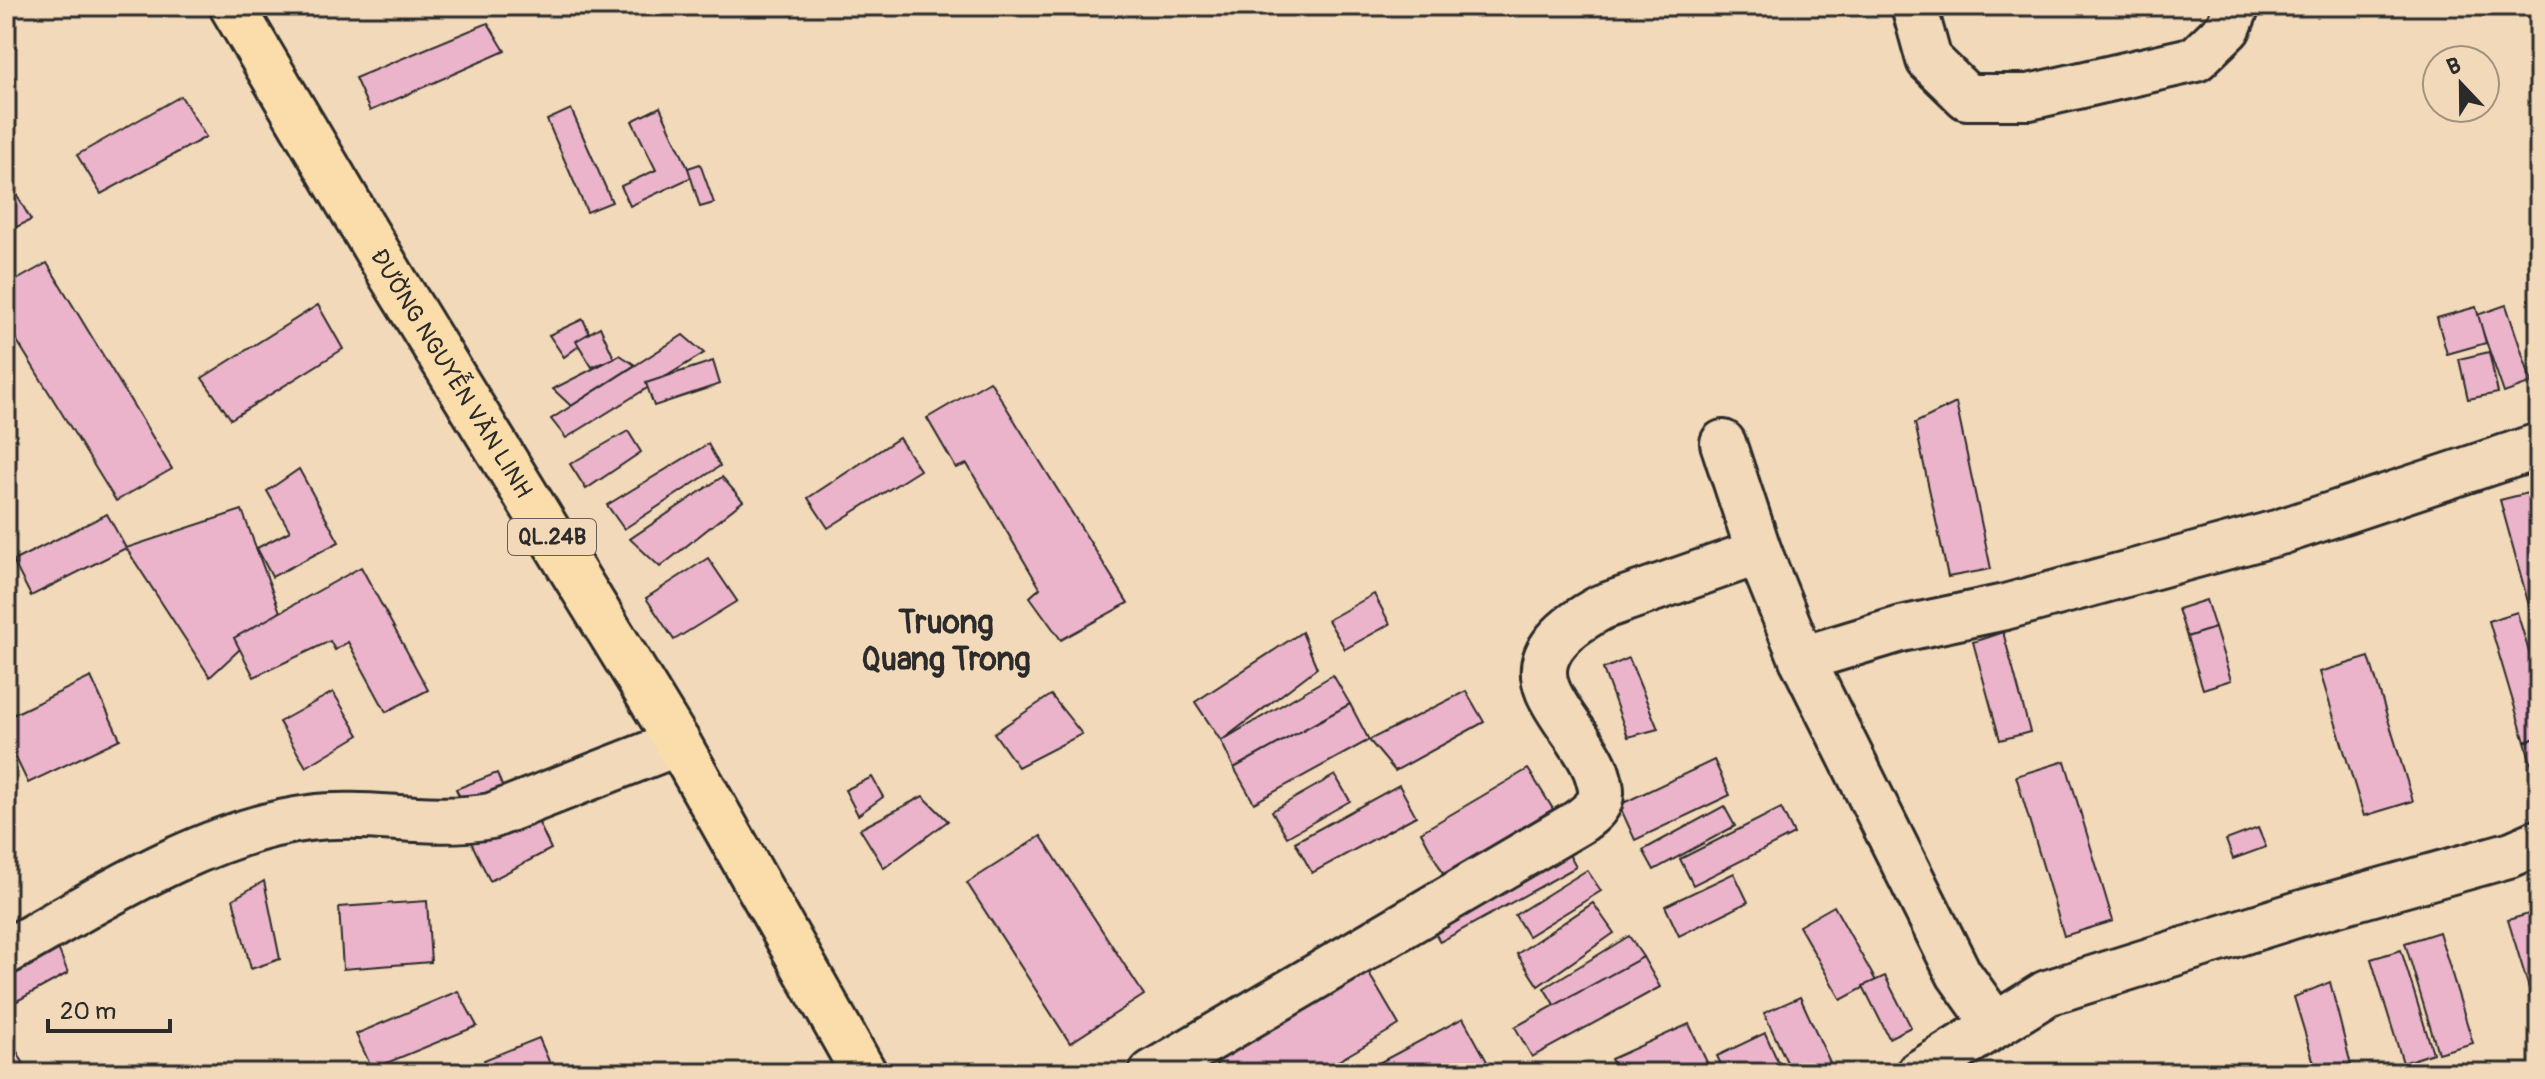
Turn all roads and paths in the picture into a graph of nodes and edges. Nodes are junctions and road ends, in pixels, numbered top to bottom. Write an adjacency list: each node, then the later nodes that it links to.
1 (232, 6): 8 (main road, ĐƯỜNG NGUYỄN VĂN LINH / QL.24B)
2 (1914, 6): 3 (street)
3 (2237, 6)
4 (1723, 443): 6 (street)
5 (2539, 446): 7 (street)
6 (1759, 552): 7 (street); 13 (street)
7 (1802, 659): 11 (street)
8 (678, 743): 10 (street); 12 (main road, ĐƯỜNG NGUYỄN VĂN LINH / QL.24B)
9 (2539, 842): 11 (street)
10 (6, 952)
11 (1994, 1023): 14 (street)
12 (864, 1073)
13 (1152, 1073)
14 (1919, 1073)

